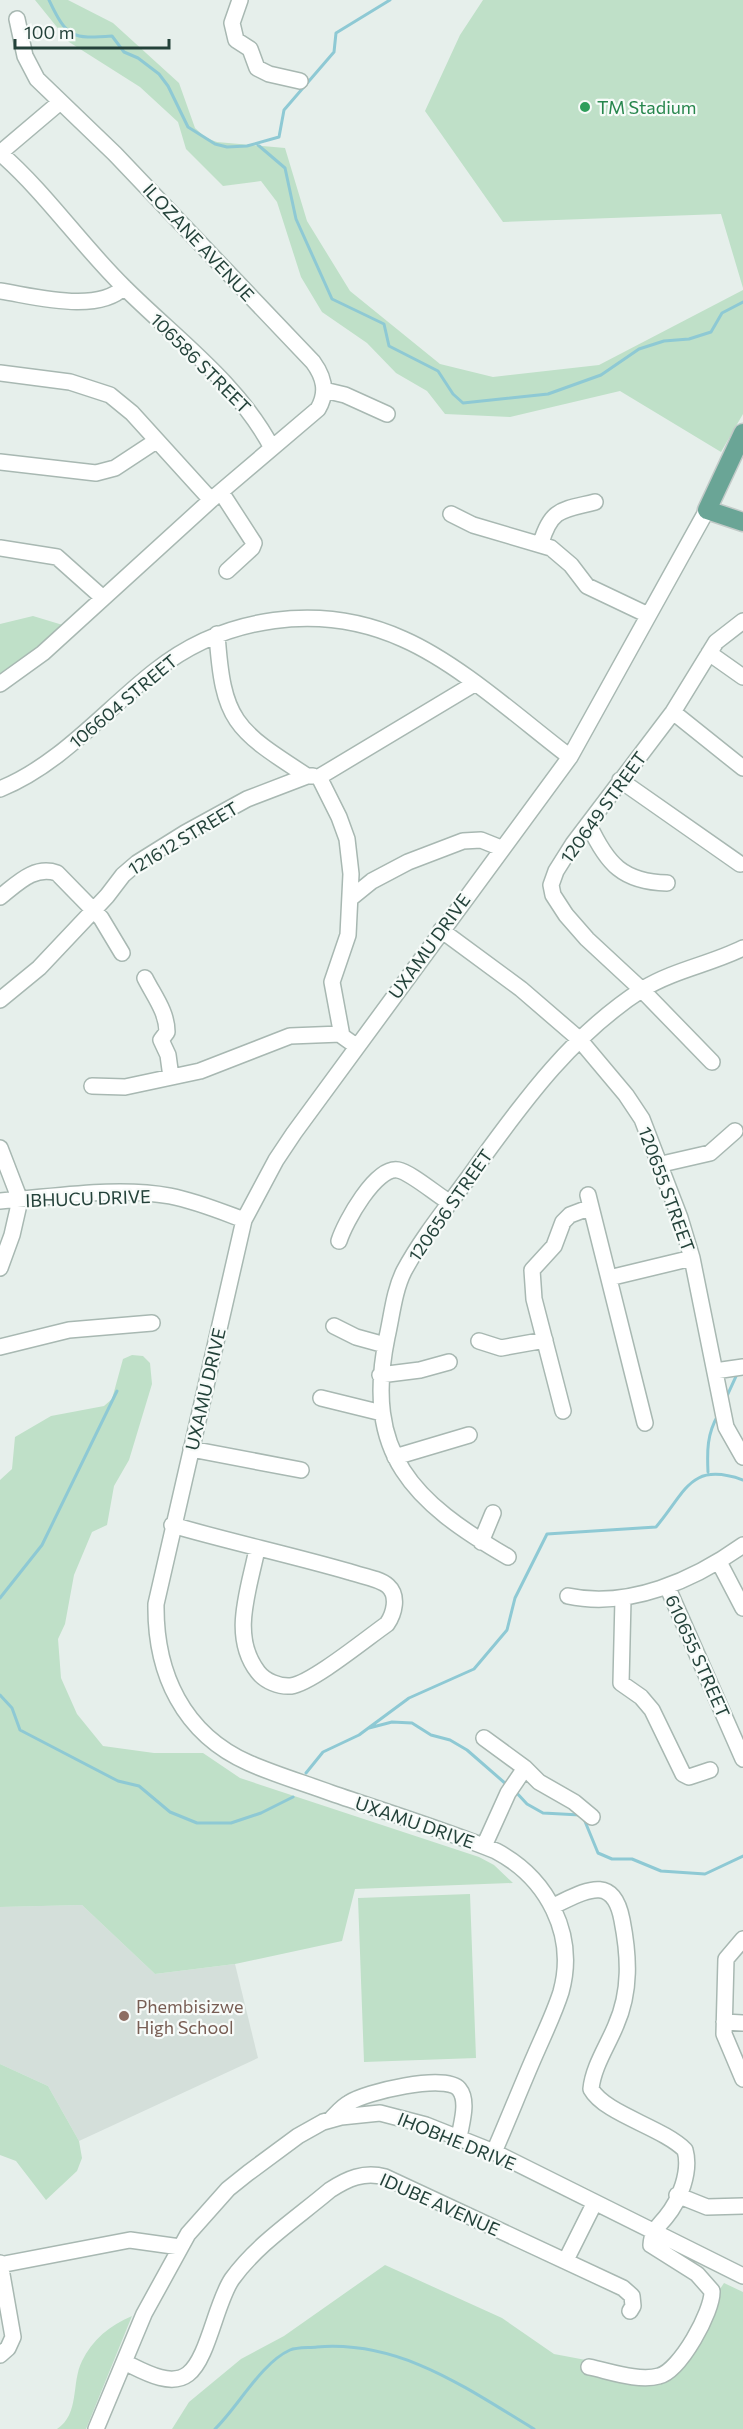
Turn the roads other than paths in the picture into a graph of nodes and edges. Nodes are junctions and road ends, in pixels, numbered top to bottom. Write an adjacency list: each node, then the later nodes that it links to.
1 (240, 0): 3 (street)
2 (17, 19): 4 (street, ILOZANE AVENUE)
3 (300, 81)
4 (59, 103): 5 (street); 9 (street, ILOZANE AVENUE)
5 (0, 153): 6 (street, 106586 STREET)
6 (124, 287): 7 (street); 13 (street, 106586 STREET)
7 (0, 291)
8 (0, 373): 12 (street)
9 (324, 390): 10 (street); 13 (street)
10 (387, 414)
11 (743, 433): 17 (main road)
12 (156, 441): 14 (street); 15 (street)
13 (272, 448): 15 (street)
14 (0, 462)
15 (216, 496): 22 (street); 23 (street)
16 (595, 502): 20 (street)
17 (707, 510): 19 (main road); 24 (street, UXAMU DRIVE)
18 (451, 514): 20 (street)
19 (743, 522)
20 (541, 543): 24 (street)
21 (0, 548): 23 (street)
22 (227, 571)
23 (103, 598): 29 (street)
24 (648, 615): 32 (street, UXAMU DRIVE)
25 (743, 621): 27 (street, 120649 STREET)
26 (217, 634): 30 (street, 106604 STREET); 34 (street); 36 (street, 106604 STREET)
27 (709, 653): 28 (street); 31 (street, 120649 STREET)
28 (743, 677)
29 (0, 684)
30 (474, 684): 32 (street, 106604 STREET); 34 (street, 121612 STREET)
31 (673, 712): 33 (street); 35 (street, 120649 STREET)
32 (570, 757): 38 (street, UXAMU DRIVE)
33 (743, 768)
34 (313, 776): 42 (street); 43 (street, 121612 STREET)
35 (620, 780): 37 (street, 120649 STREET); 39 (street)
36 (0, 789)
37 (589, 825): 40 (street); 48 (street, 120649 STREET)
38 (501, 848): 42 (street); 44 (street, UXAMU DRIVE)
39 (741, 864)
40 (667, 883)
41 (0, 897): 43 (street)
42 (351, 898): 50 (street)
43 (93, 911): 45 (street); 49 (street, 121612 STREET)
44 (441, 930): 51 (street, 120655 STREET); 52 (street, UXAMU DRIVE)
45 (122, 953)
46 (741, 953): 48 (street, 120656 STREET)
47 (145, 978): 54 (street)
48 (642, 990): 51 (street, 120656 STREET); 53 (street, 120649 STREET)
49 (0, 1000)
50 (341, 1034): 52 (street); 54 (street)
51 (579, 1039): 58 (street, 120655 STREET); 61 (street, 120656 STREET)
52 (356, 1046): 62 (street, UXAMU DRIVE)
53 (712, 1062)
54 (171, 1077): 55 (street)
55 (92, 1086)
56 (735, 1131): 58 (street)
57 (0, 1149): 59 (street)
58 (662, 1164): 64 (street, 120655 STREET)
59 (20, 1200): 60 (street, IBHUCU DRIVE); 62 (street, IBHUCU DRIVE); 65 (street)
60 (0, 1202)
61 (449, 1202): 63 (street); 71 (street, 120656 STREET)
62 (244, 1220): 82 (street, UXAMU DRIVE)
63 (339, 1241)
64 (692, 1258): 66 (street); 75 (street, 120655 STREET)
65 (0, 1268)
66 (609, 1278): 69 (street); 80 (street)
67 (152, 1323): 72 (street)
68 (334, 1326): 71 (street)
69 (546, 1340): 70 (street); 78 (street)
70 (479, 1341)
71 (386, 1345): 76 (street, 120656 STREET)
72 (0, 1347)
73 (449, 1362): 76 (street)
74 (743, 1366): 75 (street)
75 (715, 1371): 84 (street, 120655 STREET)
76 (380, 1375): 79 (street, 120656 STREET)
77 (321, 1398): 79 (street)
78 (563, 1412)
79 (382, 1413): 83 (street, 120656 STREET)
80 (645, 1423)
81 (469, 1435): 83 (street)
82 (191, 1449): 85 (street); 87 (street, UXAMU DRIVE)
83 (396, 1457): 88 (street, 120656 STREET)
84 (743, 1457)
85 (301, 1470)
86 (493, 1513): 88 (street)
87 (172, 1526): 90 (street); 102 (street, UXAMU DRIVE)
88 (481, 1542): 91 (street, 120656 STREET)
89 (743, 1545): 92 (street)
90 (257, 1549): 90 (street)
91 (508, 1557)
92 (719, 1562): 93 (street); 96 (street)
93 (666, 1586): 95 (street); 98 (street, 610655 STREET)
94 (568, 1596): 95 (street)
95 (622, 1599): 100 (street)
96 (743, 1608)
97 (484, 1738): 99 (street)
98 (743, 1759)
99 (525, 1768): 101 (street); 102 (street)
100 (710, 1770)
101 (592, 1817)
102 (484, 1846): 103 (street, UXAMU DRIVE)
103 (553, 1906): 110 (street, UXAMU DRIVE); 111 (street)
104 (743, 1939): 105 (street)
105 (724, 2022): 106 (street); 107 (street)
106 (743, 2024)
107 (743, 2079)
108 (329, 2121): 109 (street, IHOBHE DRIVE); 109 (street); 115 (street, IHOBHE DRIVE)
109 (459, 2138): 110 (street, IHOBHE DRIVE)
110 (494, 2152): 112 (street, IHOBHE DRIVE)
111 (678, 2195): 113 (street); 114 (street)
112 (594, 2204): 114 (street, IHOBHE DRIVE); 116 (street)
113 (743, 2206)
114 (652, 2232): 118 (street, IHOBHE DRIVE); 122 (street)
115 (180, 2247): 117 (street); 121 (street, IHOBHE DRIVE)
116 (566, 2260): 119 (street, IDUBE AVENUE); 121 (street, IDUBE AVENUE)
117 (0, 2264): 120 (street)
118 (743, 2276)
119 (630, 2310)
120 (0, 2355)
121 (124, 2362): 123 (street, IHOBHE DRIVE)
122 (589, 2367)
123 (96, 2429)

